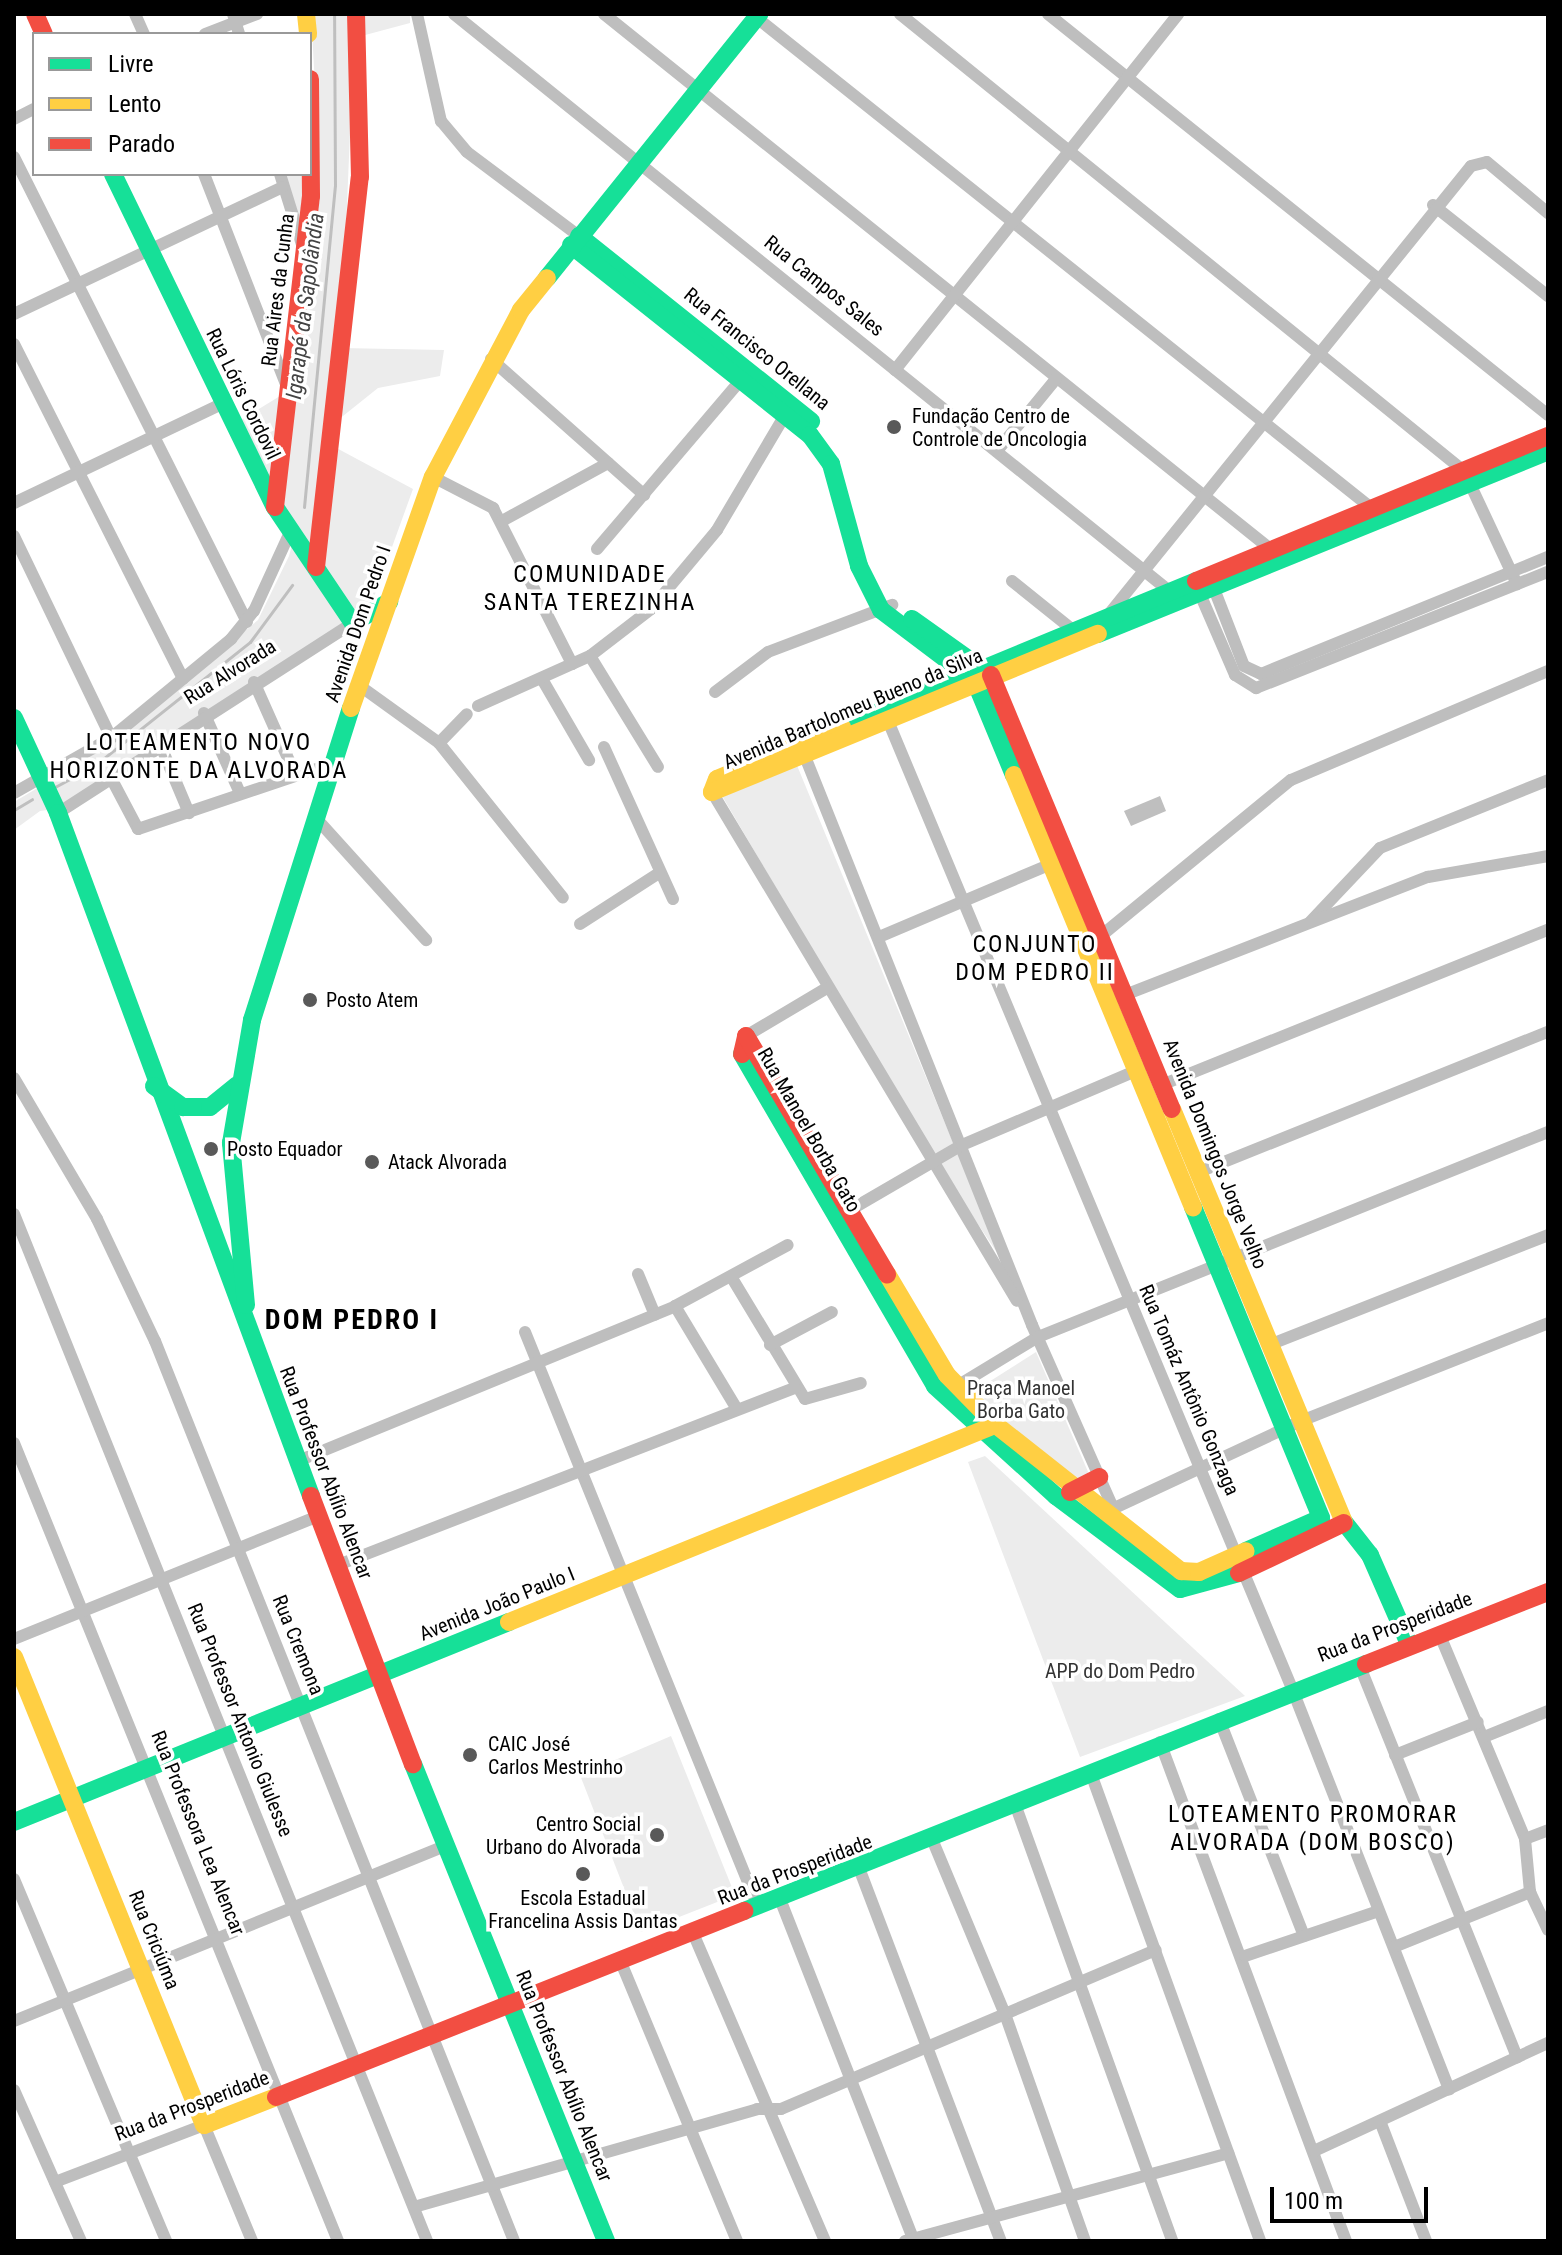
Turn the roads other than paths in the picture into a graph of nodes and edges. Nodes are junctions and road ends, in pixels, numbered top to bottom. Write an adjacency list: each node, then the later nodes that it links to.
1 (257, 14): 10 (street)
2 (356, 14): 69 (street)
3 (417, 14): 27 (street)
4 (454, 14): 19 (street, Rua Campos Sales)
5 (604, 14): 13 (street)
6 (900, 14): 17 (street)
7 (1048, 14): 12 (street)
8 (1178, 14): 12 (street)
9 (756, 15): 13 (street, Avenida Dom Pedro I); 26 (street)
10 (236, 23): 11 (street)
11 (211, 32)
12 (1127, 78): 17 (street); 30 (street)
13 (698, 90): 19 (street, Avenida Dom Pedro I); 32 (street)
14 (32, 110): 15 (street)
15 (14, 119)
16 (312, 144): 29 (street, Rua Aires da Cunha)
17 (1069, 151): 26 (street); 38 (street)
18 (14, 157): 31 (street)
19 (639, 161): 27 (street, Avenida Dom Pedro I); 40 (street, Rua Campos Sales)
20 (114, 176): 28 (street, Rua Lóris Cordovil)
21 (205, 176): 25 (street)
22 (281, 180): 25 (street); 29 (street)
23 (1433, 205): 24 (street); 30 (street); 33 (street)
24 (1548, 213)
25 (222, 215): 28 (street); 36 (street)
26 (1013, 222): 32 (street); 47 (street)
27 (575, 240): 39 (street, Avenida Dom Pedro I); 42 (street, Rua Francisco Orellana); 45 (street, Rua Francisco Orellana)
28 (150, 248): 31 (street); 44 (street, Rua Lóris Cordovil)
29 (304, 251): 37 (street, Rua Aires da Cunha)
30 (1375, 277): 38 (street); 46 (street)
31 (74, 284): 34 (street); 49 (street)
32 (955, 295): 40 (street); 41 (street)
33 (1548, 296)
34 (14, 314)
35 (14, 344): 55 (street)
36 (270, 344): 37 (street); 43 (street)
37 (293, 346): 43 (street, Rua Aires da Cunha)
38 (1319, 350): 47 (street); 56 (street)
39 (490, 359): 53 (street); 57 (street, Avenida Dom Pedro I)
40 (895, 370): 51 (street, Rua Campos Sales)
41 (1056, 379): 51 (street); 58 (street)
42 (740, 381): 45 (street, Rua Francisco Orellana); 59 (street)
43 (288, 389): 50 (street, Rua Aires da Cunha)
44 (222, 404): 49 (street); 54 (street, Rua Lóris Cordovil)
45 (789, 409): 78 (street, Rua Francisco Orellana); 85 (street)
46 (1548, 415)
47 (1260, 421): 58 (street); 62 (street)
48 (1548, 436): 56 (street, Avenida Bartolomeu Bueno da Silva)
49 (151, 437): 55 (street); 79 (street)
50 (282, 450): 54 (street); 61 (street, Rua Aires da Cunha)
51 (997, 451): 70 (street, Rua Campos Sales)
52 (1548, 451): 56 (street, Avenida Bartolomeu Bueno da Silva)
53 (608, 463): 59 (street); 63 (street)
54 (252, 466): 61 (street, Rua Lóris Cordovil)
55 (74, 473): 60 (street); 90 (street)
56 (1468, 476): 62 (street, Avenida Bartolomeu Bueno da Silva); 71 (street)
57 (433, 477): 63 (street); 77 (street, Avenida Dom Pedro I)
58 (1200, 494): 66 (street); 70 (street)
59 (644, 495): 67 (street)
60 (14, 503)
61 (275, 507): 64 (street, Rua Lóris Cordovil)
62 (1377, 512): 66 (street, Avenida Bartolomeu Bueno da Silva); 74 (street, Avenida Bartolomeu Bueno da Silva)
63 (502, 521): 86 (street)
64 (291, 530): 69 (street, Rua Lóris Cordovil); 79 (street)
65 (14, 536): 99 (street)
66 (1269, 548): 74 (street, Avenida Bartolomeu Bueno da Silva)
67 (597, 549)
68 (1548, 557): 71 (street)
69 (316, 567): 81 (street, Rua Lóris Cordovil)
70 (1144, 567): 76 (street, Rua Campos Sales); 80 (street)
71 (1512, 571): 75 (street); 83 (street)
72 (1548, 572): 75 (street)
73 (1012, 581): 82 (street)
74 (1204, 582): 76 (street, Avenida Bartolomeu Bueno da Silva); 80 (street, Avenida Bartolomeu Bueno da Silva); 88 (street); 94 (street)
75 (1517, 584): 84 (street)
76 (1168, 590): 80 (street, Avenida Bartolomeu Bueno da Silva)
77 (389, 602): 81 (street, Rua Alvorada); 93 (street, Avenida Dom Pedro I)
78 (886, 608): 89 (street, Rua Francisco Orellana); 95 (street)
79 (247, 622): 90 (street)
80 (1106, 622): 82 (street, Avenida Bartolomeu Bueno da Silva); 89 (street, Avenida Bartolomeu Bueno da Silva)
81 (353, 623): 92 (street, Rua Alvorada)
82 (1073, 630): 89 (street, Avenida Bartolomeu Bueno da Silva)
83 (1344, 640): 84 (street); 88 (street)
84 (1349, 653): 94 (street)
85 (590, 656): 86 (street); 106 (street)
86 (572, 664): 91 (street)
87 (1548, 671): 126 (street)
88 (1261, 674): 94 (street)
89 (978, 675): 97 (street, Avenida Bartolomeu Bueno da Silva); 118 (street, Avenida Domingos Jorge Velho); 126 (street, Avenida Domingos Jorge Velho)
90 (183, 679): 99 (street)
91 (542, 679): 100 (street); 104 (street)
92 (254, 682): 96 (street, Rua Alvorada); 107 (street)
93 (360, 686): 100 (street); 105 (street, Avenida Dom Pedro I)
94 (1267, 687)
95 (715, 692)
96 (204, 713): 101 (street, Rua Alvorada); 113 (street)
97 (886, 714): 103 (street, Avenida Bartolomeu Bueno da Silva); 122 (street, Rua Tomáz Antônio Gonzaga)
98 (14, 718): 109 (street, Rua Professor Abílio Alencar)
99 (111, 738): 109 (street)
100 (439, 743): 120 (street)
101 (160, 744): 108 (street, Rua Alvorada); 115 (street)
102 (604, 747): 119 (street)
103 (802, 750): 111 (street, Avenida Bartolomeu Bueno da Silva); 127 (street)
104 (589, 760)
105 (331, 764): 107 (street); 116 (street, Avenida Dom Pedro I)
106 (658, 767)
107 (295, 774): 113 (street)
108 (110, 776): 114 (street, Rua Alvorada); 115 (street)
109 (43, 779): 112 (street); 114 (street, Rua Professor Abílio Alencar)
110 (1547, 783): 124 (street)
111 (712, 792): 129 (street)
112 (14, 793)
113 (240, 793): 115 (street)
114 (58, 813): 137 (street, Rua Professor Abílio Alencar)
115 (189, 813)
116 (315, 817): 128 (street); 136 (street, Avenida Dom Pedro I)
117 (1548, 856): 124 (street)
118 (1053, 863): 122 (street); 130 (street, Avenida Domingos Jorge Velho)
119 (659, 873): 121 (street); 123 (street)
120 (563, 898)
121 (673, 899)
122 (964, 901): 127 (street); 140 (street, Rua Tomáz Antônio Gonzaga)
123 (580, 924)
124 (1308, 925): 130 (street)
125 (1548, 930): 135 (street)
126 (1102, 935): 130 (street, Avenida Domingos Jorge Velho)
127 (879, 937): 144 (street)
128 (426, 940)
129 (827, 988): 132 (street); 145 (street)
130 (1118, 997): 133 (street, Avenida Domingos Jorge Velho)
131 (1548, 1032): 146 (street)
132 (746, 1036): 148 (street, Rua Manoel Borba Gato)
133 (1146, 1066): 135 (street, Avenida Domingos Jorge Velho); 140 (street); 153 (street, Avenida Domingos Jorge Velho)
134 (14, 1078): 185 (street, Rua Cremona)
135 (1164, 1084): 146 (street, Avenida Domingos Jorge Velho)
136 (237, 1085): 139 (street); 143 (street, Avenida Dom Pedro I)
137 (154, 1086): 138 (street); 141 (street, Rua Professor Abílio Alencar)
138 (183, 1107): 139 (street); 141 (street)
139 (210, 1107): 143 (street)
140 (1050, 1107): 144 (street); 156 (street, Rua Tomáz Antônio Gonzaga)
141 (169, 1127): 151 (street, Rua Professor Abílio Alencar)
142 (1548, 1132): 153 (street)
143 (231, 1143): 150 (street, Avenida Dom Pedro I)
144 (962, 1145): 145 (street); 161 (street)
145 (931, 1162): 148 (street); 161 (street)
146 (1199, 1172): 153 (street, Avenida Domingos Jorge Velho)
147 (14, 1214): 189 (street, Rua Professor Antonio Giulesse)
148 (840, 1216): 169 (street, Rua Manoel Borba Gato)
149 (1548, 1235): 165 (street)
150 (236, 1236): 151 (street); 163 (street, Avenida Dom Pedro I)
151 (212, 1238): 163 (street, Rua Professor Abílio Alencar)
152 (788, 1245): 155 (street)
153 (1226, 1260): 156 (street); 165 (street, Avenida Domingos Jorge Velho); 171 (street, Avenida Domingos Jorge Velho)
154 (638, 1274): 159 (street)
155 (732, 1278): 157 (street); 164 (street)
156 (1129, 1298): 161 (street); 176 (street, Rua Tomáz Antônio Gonzaga)
157 (675, 1306): 159 (street); 170 (street)
158 (832, 1312): 164 (street)
159 (655, 1315): 166 (street)
160 (1548, 1323): 171 (street)
161 (1035, 1331): 169 (street); 177 (street)
162 (525, 1332): 166 (street)
163 (251, 1340): 174 (street, Rua Professor Abílio Alencar)
164 (770, 1345): 168 (street)
165 (1269, 1345): 171 (street, Avenida Domingos Jorge Velho)
166 (538, 1365): 174 (street); 175 (street)
167 (861, 1383): 168 (street)
168 (795, 1388): 170 (street)
169 (952, 1394): 172 (street, Rua Manoel Borba Gato)
170 (737, 1409): 175 (street)
171 (1295, 1425): 176 (street); 182 (street, Avenida Domingos Jorge Velho); 184 (street, Avenida Domingos Jorge Velho)
172 (988, 1428): 178 (street, Rua Manoel Borba Gato); 179 (street, Rua Manoel Borba Gato); 188 (street, Avenida João Paulo I)
173 (15, 1451): 191 (street, Rua Professora Lea Alencar)
174 (298, 1461): 181 (street, Rua Professor Abílio Alencar)
175 (578, 1467): 187 (street); 188 (street)
176 (1203, 1472): 180 (street); 186 (street, Rua Tomáz Antônio Gonzaga)
177 (1099, 1477): 178 (street); 180 (street)
178 (1079, 1490): 179 (street); 180 (street, Rua Manoel Borba Gato)
179 (1056, 1496): 183 (street, Rua Manoel Borba Gato)
180 (1109, 1510): 183 (street); 186 (street, Rua Manoel Borba Gato)
181 (318, 1516): 185 (street); 187 (street, Rua Professor Abílio Alencar)
182 (1321, 1518): 186 (street, Rua Manoel Borba Gato)
183 (1087, 1520): 186 (street, Rua Manoel Borba Gato)
184 (1344, 1523): 186 (street, Rua Manoel Borba Gato); 194 (street, Avenida Domingos Jorge Velho)
185 (237, 1548): 189 (street); 199 (street, Rua Cremona)
186 (1241, 1564): 198 (street, Rua Tomáz Antônio Gonzaga)
187 (338, 1565): 197 (street, Rua Professor Abílio Alencar)
188 (625, 1575): 197 (street, Avenida João Paulo I); 221 (street)
189 (161, 1577): 191 (street); 203 (street, Rua Professor Antonio Giulesse)
190 (1548, 1592): 192 (street, Rua da Prosperidade)
191 (84, 1611): 193 (street); 207 (street, Rua Professora Lea Alencar)
192 (1439, 1633): 194 (street, Rua da Prosperidade); 202 (street)
193 (14, 1639)
194 (1409, 1644): 196 (street, Rua da Prosperidade)
195 (14, 1657): 209 (street, Rua Criciúma)
196 (1359, 1664): 198 (street, Rua da Prosperidade); 206 (street)
197 (378, 1676): 199 (street, Avenida João Paulo I); 215 (street, Rua Professor Abílio Alencar)
198 (1293, 1691): 201 (street, Rua da Prosperidade); 223 (street, Rua Tomáz Antônio Gonzaga)
199 (301, 1706): 203 (street, Avenida João Paulo I); 217 (street, Rua Cremona)
200 (1548, 1711): 204 (street)
201 (1219, 1719): 205 (street, Rua da Prosperidade); 227 (street)
202 (1478, 1722): 204 (street); 206 (street)
203 (226, 1735): 207 (street, Avenida João Paulo I); 222 (street, Rua Professor Antonio Giulesse)
204 (1484, 1737): 214 (street)
205 (1160, 1742): 208 (street, Rua da Prosperidade); 231 (street)
206 (1395, 1755): 224 (street)
207 (152, 1767): 209 (street, Avenida João Paulo I); 228 (street, Rua Professora Lea Alencar)
208 (1090, 1771): 210 (street, Rua da Prosperidade); 230 (street)
209 (72, 1800): 211 (street, Avenida João Paulo I); 233 (street, Rua Criciúma)
210 (1015, 1804): 213 (street, Rua da Prosperidade); 234 (street)
211 (14, 1822)
212 (1548, 1830): 214 (street)
213 (932, 1839): 216 (street, Rua da Prosperidade); 237 (street)
214 (1525, 1839): 219 (street)
215 (448, 1845): 217 (street); 236 (street, Rua Professor Abílio Alencar)
216 (859, 1868): 220 (street, Rua da Prosperidade); 241 (street)
217 (369, 1877): 222 (street); 239 (street, Rua Cremona)
218 (14, 1879): 235 (street)
219 (1530, 1892): 224 (street); 225 (street)
220 (780, 1899): 221 (street, Rua da Prosperidade); 244 (street)
221 (758, 1907): 226 (street, Rua da Prosperidade)
222 (292, 1908): 228 (street); 243 (street, Rua Professor Antonio Giulesse)
223 (1379, 1911): 227 (street); 229 (street, Rua Tomáz Antônio Gonzaga)
224 (1459, 1921): 229 (street); 242 (street)
225 (1548, 1930)
226 (693, 1933): 232 (street, Rua da Prosperidade); 248 (street)
227 (1304, 1936): 231 (street)
228 (218, 1938): 233 (street); 247 (street, Rua Professora Lea Alencar)
229 (1394, 1947): 246 (street, Rua Tomáz Antônio Gonzaga)
230 (1156, 1950): 234 (street); 254 (street)
231 (1245, 1956): 252 (street)
232 (620, 1960): 236 (street, Rua da Prosperidade); 251 (street)
233 (141, 1968): 235 (street); 250 (street, Rua Criciúma)
234 (1080, 1981): 237 (street); 256 (street)
235 (62, 2000): 238 (street); 253 (street)
236 (512, 2003): 239 (street, Rua da Prosperidade); 255 (street, Rua Professor Abílio Alencar)
237 (1005, 2014): 241 (street); 259 (street)
238 (14, 2021)
239 (433, 2035): 243 (street, Rua da Prosperidade); 258 (street, Rua Cremona)
240 (1548, 2043): 242 (street)
241 (929, 2047): 244 (street); 261 (street)
242 (1517, 2058): 246 (street)
243 (356, 2065): 247 (street, Rua da Prosperidade); 260 (street, Rua Professor Antonio Giulesse)
244 (849, 2080): 248 (street); 262 (street)
245 (14, 2090): 257 (street)
246 (1449, 2090): 249 (street)
247 (281, 2096): 250 (street, Rua da Prosperidade); 266 (street, Rua Professora Lea Alencar)
248 (769, 2108): 251 (street); 271 (street)
249 (1380, 2121): 252 (street); 277 (street)
250 (204, 2125): 253 (street, Rua da Prosperidade); 265 (street, Rua Criciúma)
251 (689, 2131): 255 (street); 270 (street)
252 (1314, 2151): 276 (street)
253 (129, 2153): 257 (street, Rua da Prosperidade); 264 (street)
254 (1228, 2153): 256 (street); 275 (street)
255 (576, 2165): 258 (street); 269 (street, Rua Professor Abílio Alencar)
256 (1148, 2178): 259 (street); 274 (street)
257 (55, 2182): 263 (street)
258 (494, 2186): 260 (street); 268 (street, Rua Cremona)
259 (1070, 2201): 261 (street); 273 (street)
260 (414, 2207): 267 (street, Rua Professor Antonio Giulesse)
261 (993, 2220): 262 (street); 272 (street)
262 (910, 2240)
263 (81, 2241)
264 (166, 2241)
265 (252, 2241)
266 (338, 2241)
267 (427, 2241)
268 (514, 2241)
269 (606, 2241)
270 (737, 2241)
271 (825, 2241)
272 (1001, 2241)
273 (1085, 2241)
274 (1172, 2241)
275 (1260, 2241)
276 (1346, 2241)
277 (1426, 2241)

